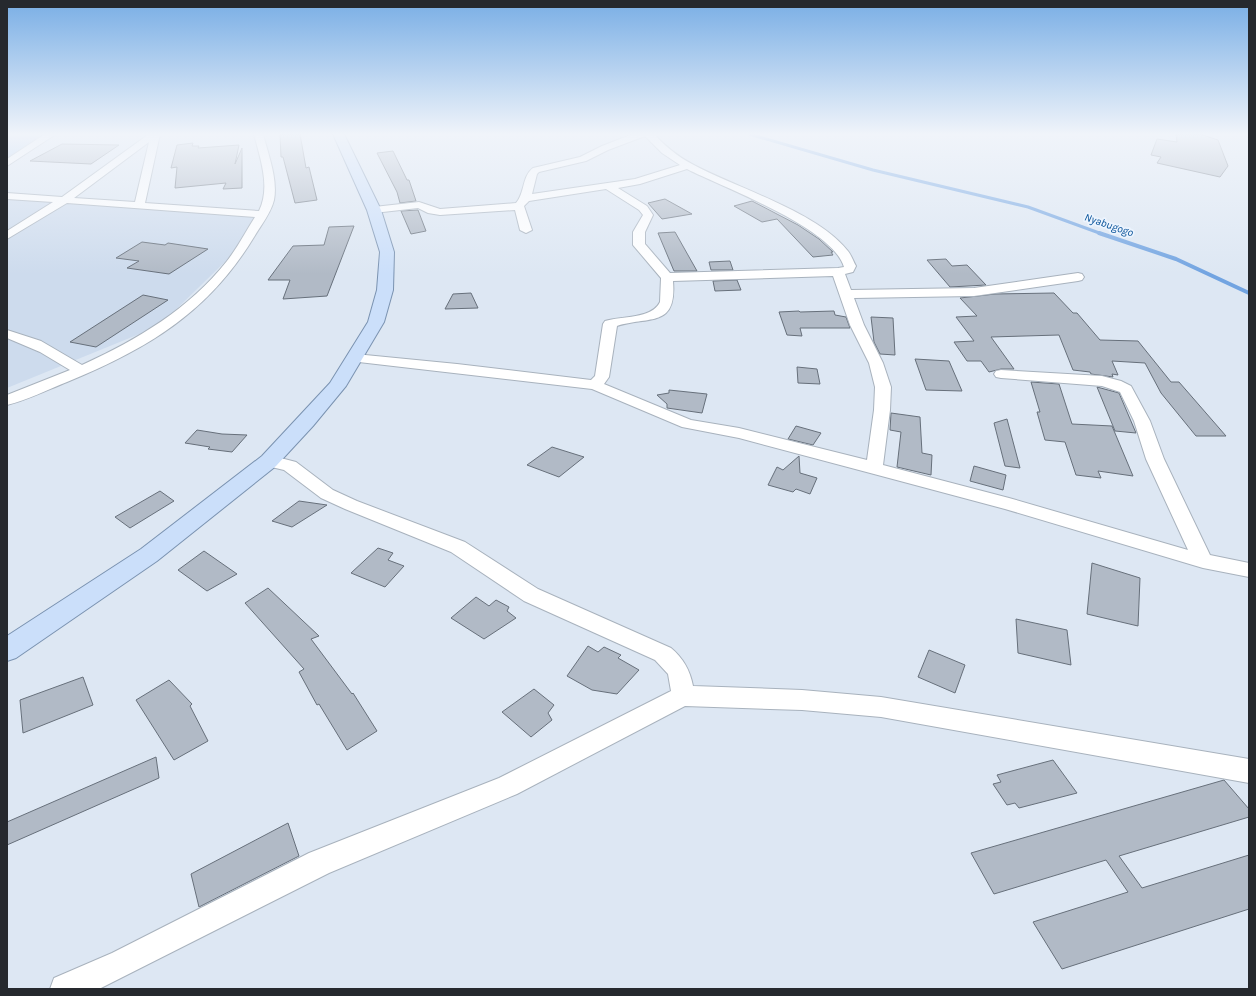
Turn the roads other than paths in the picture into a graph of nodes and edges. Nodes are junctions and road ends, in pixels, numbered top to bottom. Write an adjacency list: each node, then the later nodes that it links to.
1 (90, 180): 10 (street)
2 (145, 180): 12 (street)
3 (269, 180): 14 (street)
4 (360, 180): 13 (main road)
5 (529, 180): 11 (street)
6 (641, 180): 8 (street)
7 (719, 180): 17 (street)
8 (608, 186): 11 (street); 18 (street)
9 (7, 196): 10 (street)
10 (63, 200): 12 (street); 16 (street)
11 (522, 202): 13 (street); 15 (street)
12 (139, 206): 14 (street)
13 (374, 210): 22 (main road)
14 (261, 214): 23 (street)
15 (526, 230)
16 (7, 236)
17 (838, 272): 18 (street); 20 (street)
18 (667, 277): 25 (street)
19 (1078, 277): 20 (street)
20 (845, 294): 28 (street)
21 (7, 334): 23 (street)
22 (355, 358): 25 (street); 27 (main road)
23 (80, 370): 26 (street)
24 (1001, 374): 29 (street)
25 (594, 385): 28 (street)
26 (7, 400)
27 (269, 461): 31 (main road); 32 (street)
28 (874, 468): 29 (street)
29 (1203, 561): 30 (street)
30 (1249, 570)
31 (7, 650)
32 (683, 696): 33 (street); 34 (street)
33 (1249, 770)
34 (65, 989)

